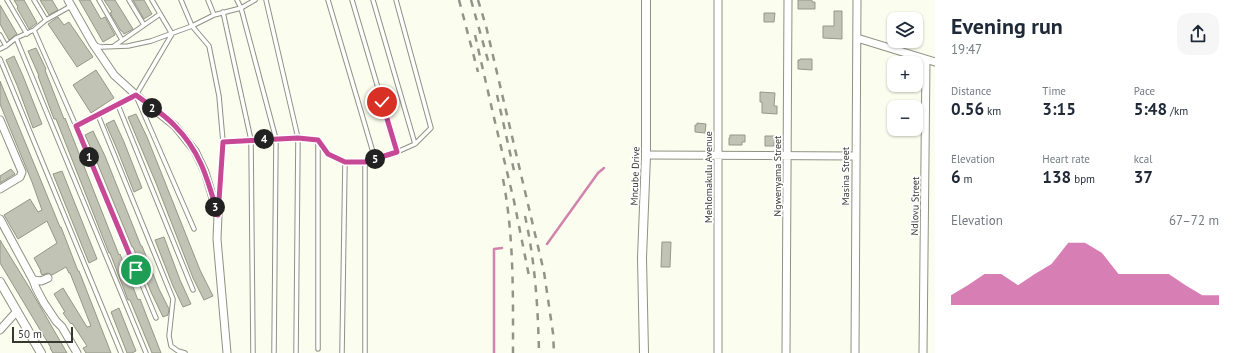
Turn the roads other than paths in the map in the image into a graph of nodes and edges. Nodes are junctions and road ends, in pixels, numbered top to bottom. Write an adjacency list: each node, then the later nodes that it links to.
1 (7, 0): 28 (lane)
2 (34, 0): 24 (lane)
3 (99, 0): 33 (lane)
4 (129, 0): 25 (lane)
5 (152, 0): 22 (lane)
6 (181, 0): 26 (lane)
7 (208, 0): 23 (lane)
8 (237, 0): 20 (lane)
9 (254, 0): 20 (lane)
10 (266, 0): 47 (lane)
11 (328, 0): 58 (lane)
12 (352, 0): 53 (lane)
13 (373, 0): 52 (lane)
14 (396, 0): 52 (lane)
15 (646, 0): 54 (street, Mncube Drive)
16 (718, 0): 55 (street, Mehlomakulu Avenue)
17 (788, 0): 56 (street, Ngwenyama Street)
18 (857, 0): 32 (street, Masina Street)
19 (70, 3): 24 (lane); 34 (street)
20 (241, 8): 21 (lane); 48 (lane)
21 (223, 12): 23 (lane); 49 (lane)
22 (160, 14): 25 (lane); 29 (lane)
23 (214, 15): 26 (lane)
24 (46, 20): 27 (lane)
25 (144, 25): 33 (lane)
26 (192, 26): 29 (lane); 51 (lane)
27 (34, 30): 28 (lane); 45 (lane)
28 (27, 34): 31 (lane)
29 (172, 34): 36 (lane); 41 (lane)
30 (0, 35): 35 (lane)
31 (16, 38): 35 (lane); 78 (lane)
32 (857, 38): 39 (street); 57 (street, Masina Street)
33 (122, 40): 36 (lane)
34 (93, 44): 36 (lane); 41 (street)
35 (6, 46): 37 (lane)
36 (113, 46)
37 (0, 49)
38 (0, 59): 77 (lane)
39 (926, 60): 40 (street); 89 (street, Ndlovu Street)
40 (935, 62)
41 (136, 95): 42 (lane); 62 (street); 64 (lane)
42 (118, 105): 43 (lane); 68 (lane)
43 (98, 115): 45 (lane); 73 (lane)
44 (0, 120): 46 (street)
45 (76, 126): 70 (lane)
46 (2, 132): 61 (street)
47 (298, 138): 48 (lane); 50 (lane); 82 (lane)
48 (276, 139): 49 (lane); 74 (lane)
49 (252, 140): 51 (lane); 81 (lane)
50 (318, 140): 59 (lane); 72 (lane)
51 (223, 142): 62 (lane)
52 (415, 144): 53 (lane)
53 (397, 152): 58 (lane)
54 (646, 155): 55 (street); 85 (street, Mncube Drive)
55 (718, 155): 56 (street); 86 (street, Mehlomakulu Avenue)
56 (787, 155): 57 (street); 87 (street, Ngwenyama Street)
57 (855, 156): 88 (street, Masina Street)
58 (375, 159): 60 (lane)
59 (345, 162): 60 (lane); 83 (lane)
60 (365, 162): 84 (lane)
61 (0, 189)
62 (218, 215): 80 (street)
63 (0, 219): 66 (street)
64 (194, 229)
65 (48, 278): 66 (street)
66 (34, 280): 76 (street)
67 (0, 282): 69 (street)
68 (193, 290)
69 (17, 311): 71 (street); 75 (street)
70 (156, 318)
71 (0, 330)
72 (318, 349)
73 (175, 351): 79 (lane)
74 (274, 352)
75 (41, 353)
76 (77, 353)
77 (121, 353)
78 (146, 353)
79 (185, 353)
80 (227, 353)
81 (253, 353)
82 (296, 353)
83 (342, 353)
84 (365, 353)
85 (644, 353)
86 (718, 353)
87 (786, 353)
88 (855, 353)
89 (923, 353)

